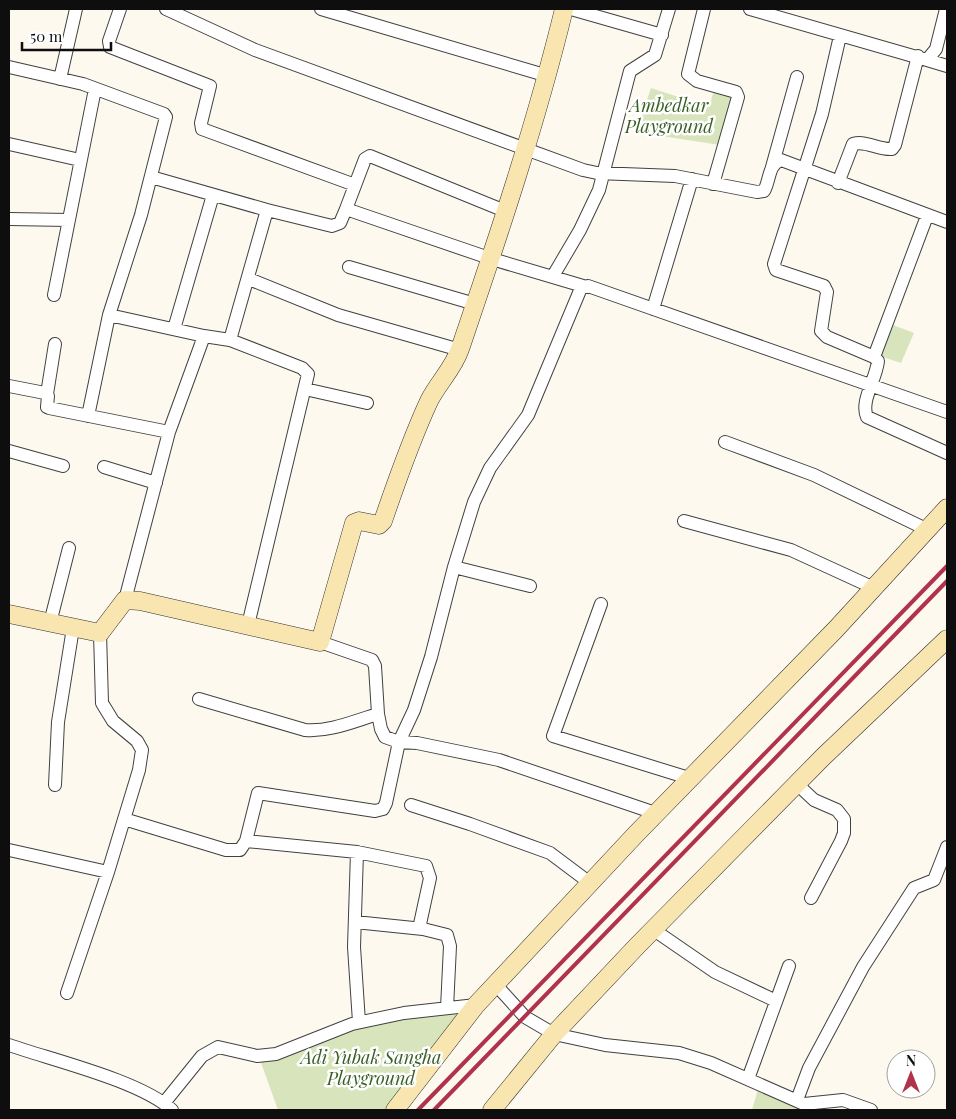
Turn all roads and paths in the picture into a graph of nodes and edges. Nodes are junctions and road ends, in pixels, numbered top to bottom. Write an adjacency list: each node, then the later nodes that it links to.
1 (76, 9): 18 (street)
2 (120, 9): 30 (street)
3 (166, 9): 21 (street)
4 (321, 9): 16 (street)
5 (564, 9): 16 (street)
6 (571, 9): 11 (street)
7 (669, 9): 11 (street)
8 (704, 9): 29 (street)
9 (750, 9): 12 (street)
10 (946, 9): 13 (street)
11 (662, 35): 25 (street)
12 (840, 36): 13 (street); 24 (street)
13 (923, 58): 14 (street); 28 (street)
14 (947, 66)
15 (9, 67): 18 (street)
16 (548, 76): 21 (street)
17 (797, 77): 23 (street)
18 (60, 79): 19 (street)
19 (95, 89): 22 (street); 26 (street)
20 (9, 144): 22 (street)
21 (526, 148): 25 (street); 34 (street)
22 (80, 160): 37 (street)
23 (772, 167): 24 (street); 29 (street)
24 (803, 170): 28 (street); 53 (street)
25 (604, 174): 27 (street); 41 (street)
26 (151, 177): 31 (street); 47 (street)
27 (692, 179): 29 (street); 46 (street)
28 (838, 183): 35 (street)
29 (713, 184)
30 (355, 185): 32 (street); 34 (street)
31 (213, 194): 33 (street); 48 (street)
32 (346, 209): 33 (street); 39 (street)
33 (267, 210): 42 (street)
34 (505, 211): 39 (street)
35 (927, 216): 38 (street); 53 (street)
36 (9, 220): 37 (street)
37 (69, 220): 44 (street)
38 (947, 222)
39 (492, 259): 41 (street); 45 (street)
40 (349, 267): 45 (street)
41 (552, 276): 43 (street)
42 (248, 279): 50 (street); 52 (street)
43 (583, 286): 46 (street); 72 (street)
44 (54, 295)
45 (475, 304): 52 (street)
46 (653, 309): 55 (street)
47 (109, 315): 48 (street); 60 (street)
48 (174, 329): 49 (street)
49 (204, 336): 50 (street); 61 (street)
50 (230, 340): 56 (street)
51 (55, 344): 57 (street)
52 (460, 350): 83 (street)
53 (874, 357): 55 (street)
54 (9, 386): 57 (street)
55 (872, 386): 59 (street); 64 (street)
56 (304, 389): 58 (street); 79 (street)
57 (47, 394): 60 (street)
58 (368, 403)
59 (947, 412)
60 (88, 416): 61 (street)
61 (169, 432): 67 (street)
62 (726, 442): 70 (street)
63 (9, 451): 65 (street)
64 (947, 453)
65 (63, 466)
66 (104, 467): 67 (street)
67 (156, 483): 75 (street)
68 (947, 508): 70 (street)
69 (684, 521): 74 (street)
70 (928, 530): 74 (street)
71 (70, 548): 78 (street)
72 (454, 567): 73 (street); 86 (street)
73 (530, 586)
74 (874, 588): 87 (street)
75 (125, 600): 79 (street); 81 (street)
76 (601, 604): 87 (street)
77 (9, 614): 78 (street)
78 (50, 623): 80 (street)
79 (248, 626): 83 (street)
80 (73, 628): 81 (street); 89 (street)
81 (100, 633): 92 (street)
82 (947, 639): 88 (street)
83 (320, 642): 85 (street)
84 (199, 699): 85 (street)
85 (378, 714): 86 (street)
86 (399, 742): 91 (street); 93 (street)
87 (692, 779): 91 (street)
88 (797, 784): 99 (street); 102 (street)
89 (55, 785)
90 (411, 805): 98 (street)
91 (658, 814): 98 (street)
92 (124, 818): 93 (street); 97 (street)
93 (246, 841): 96 (street)
94 (947, 847): 113 (street)
95 (9, 850): 97 (street)
96 (357, 852): 100 (street); 101 (street)
97 (108, 872): 105 (street)
98 (590, 883): 104 (street)
99 (811, 898)
100 (355, 922): 101 (street); 109 (street)
101 (422, 929): 108 (street)
102 (654, 930): 106 (street); 110 (street)
103 (789, 966): 106 (street)
104 (497, 986): 107 (street); 110 (street)
105 (67, 993)
106 (776, 1001): 112 (street)
107 (476, 1006): 108 (street); 115 (street)
108 (447, 1008): 109 (street)
109 (360, 1022): 114 (street)
110 (554, 1034): 112 (street); 116 (street)
111 (9, 1045): 114 (street)
112 (748, 1079): 113 (street)
113 (796, 1100): 117 (street)
114 (168, 1106)
115 (395, 1110)
116 (492, 1110)
117 (871, 1110)

